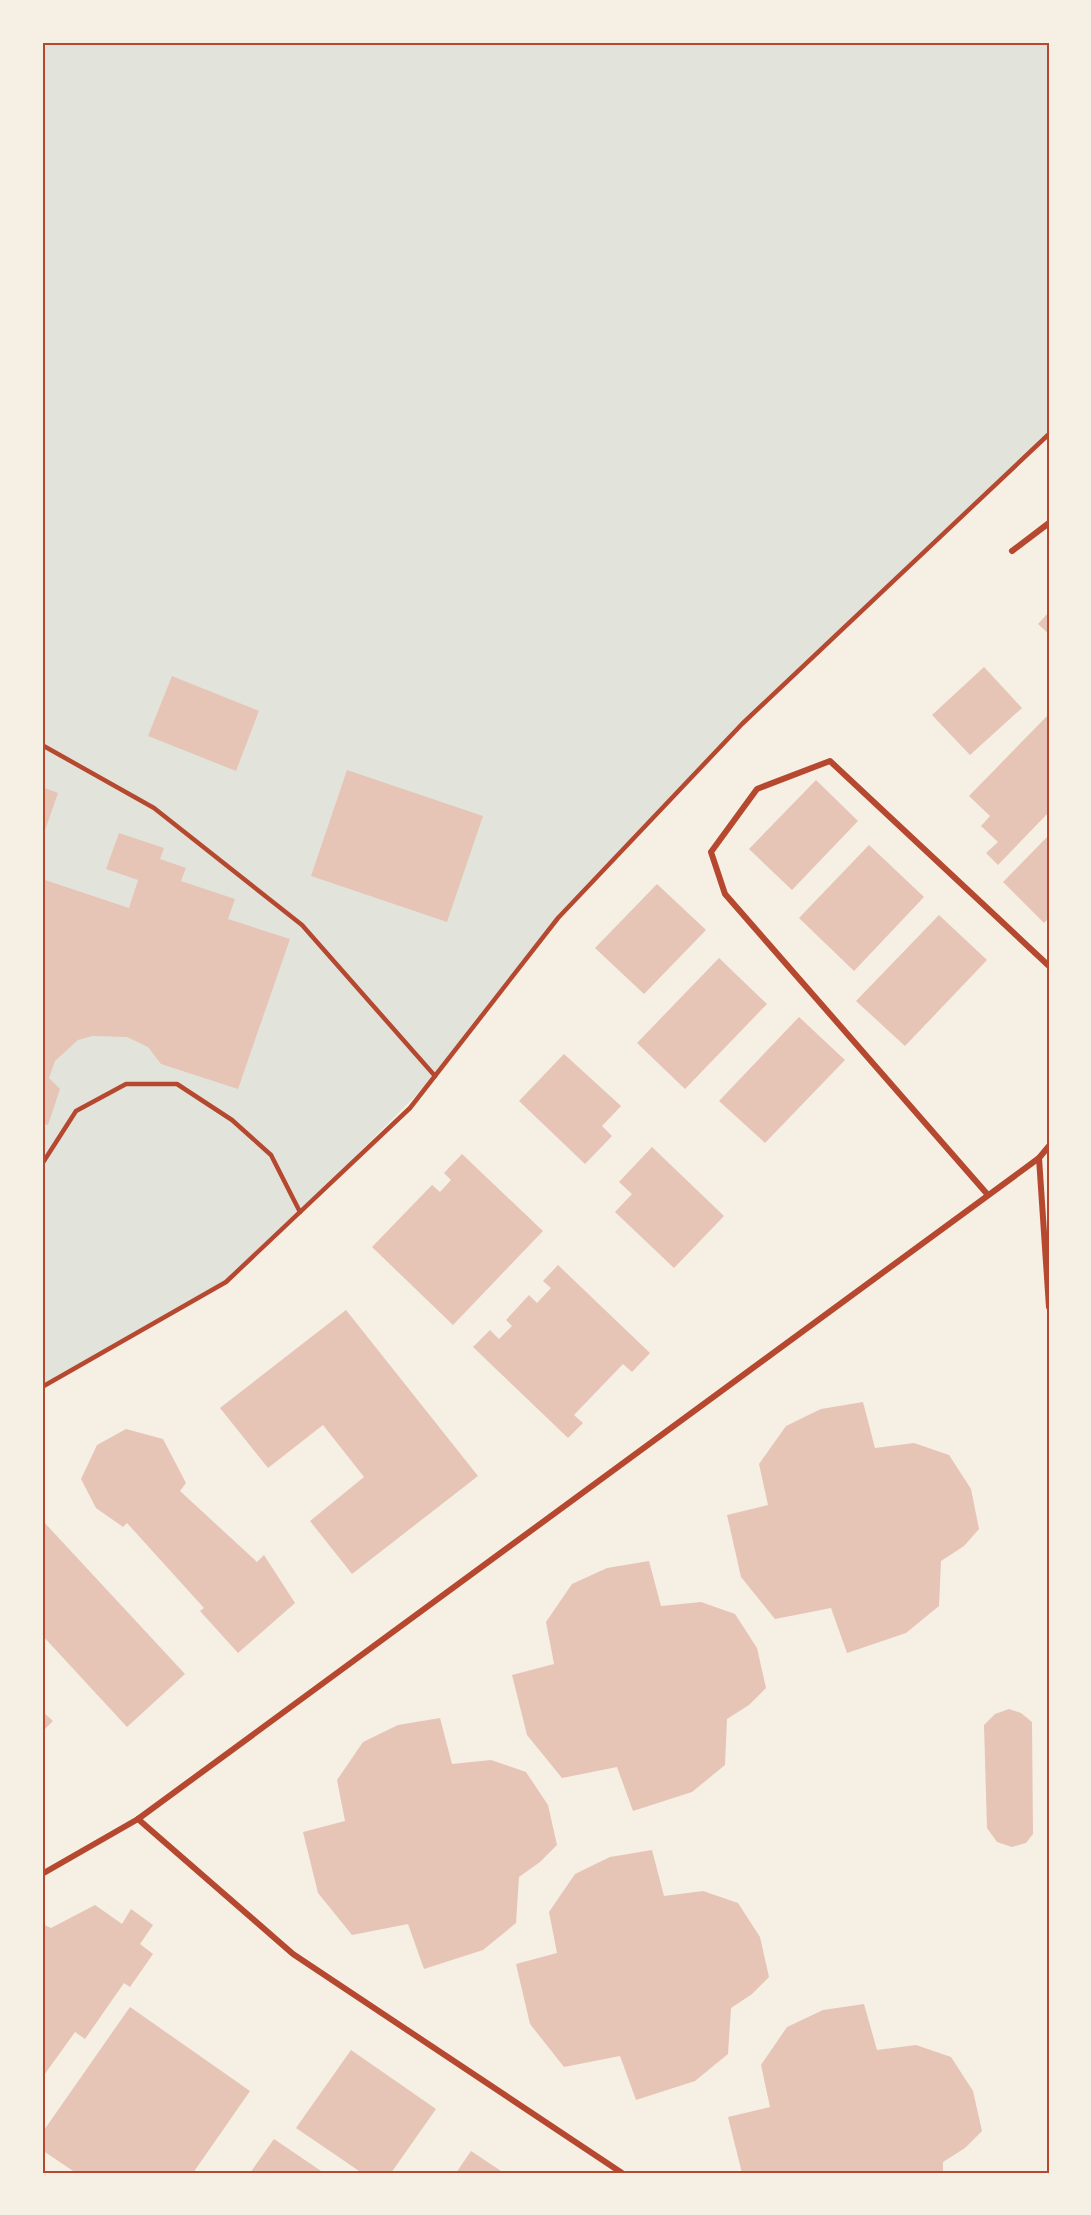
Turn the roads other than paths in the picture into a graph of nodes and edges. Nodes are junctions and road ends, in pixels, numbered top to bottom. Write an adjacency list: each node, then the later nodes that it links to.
1 (1049, 434): 6 (lane)
2 (1049, 523): 3 (street)
3 (1012, 551)
4 (42, 745): 6 (lane)
5 (1049, 966): 10 (street)
6 (435, 1076): 11 (lane)
7 (1049, 1146): 8 (street)
8 (1039, 1158): 10 (street); 12 (street)
9 (42, 1164): 11 (lane)
10 (988, 1195): 14 (street)
11 (300, 1212): 13 (lane)
12 (1049, 1307)
13 (42, 1387)
14 (138, 1819): 15 (street); 16 (street)
15 (42, 1874)
16 (622, 2173)

